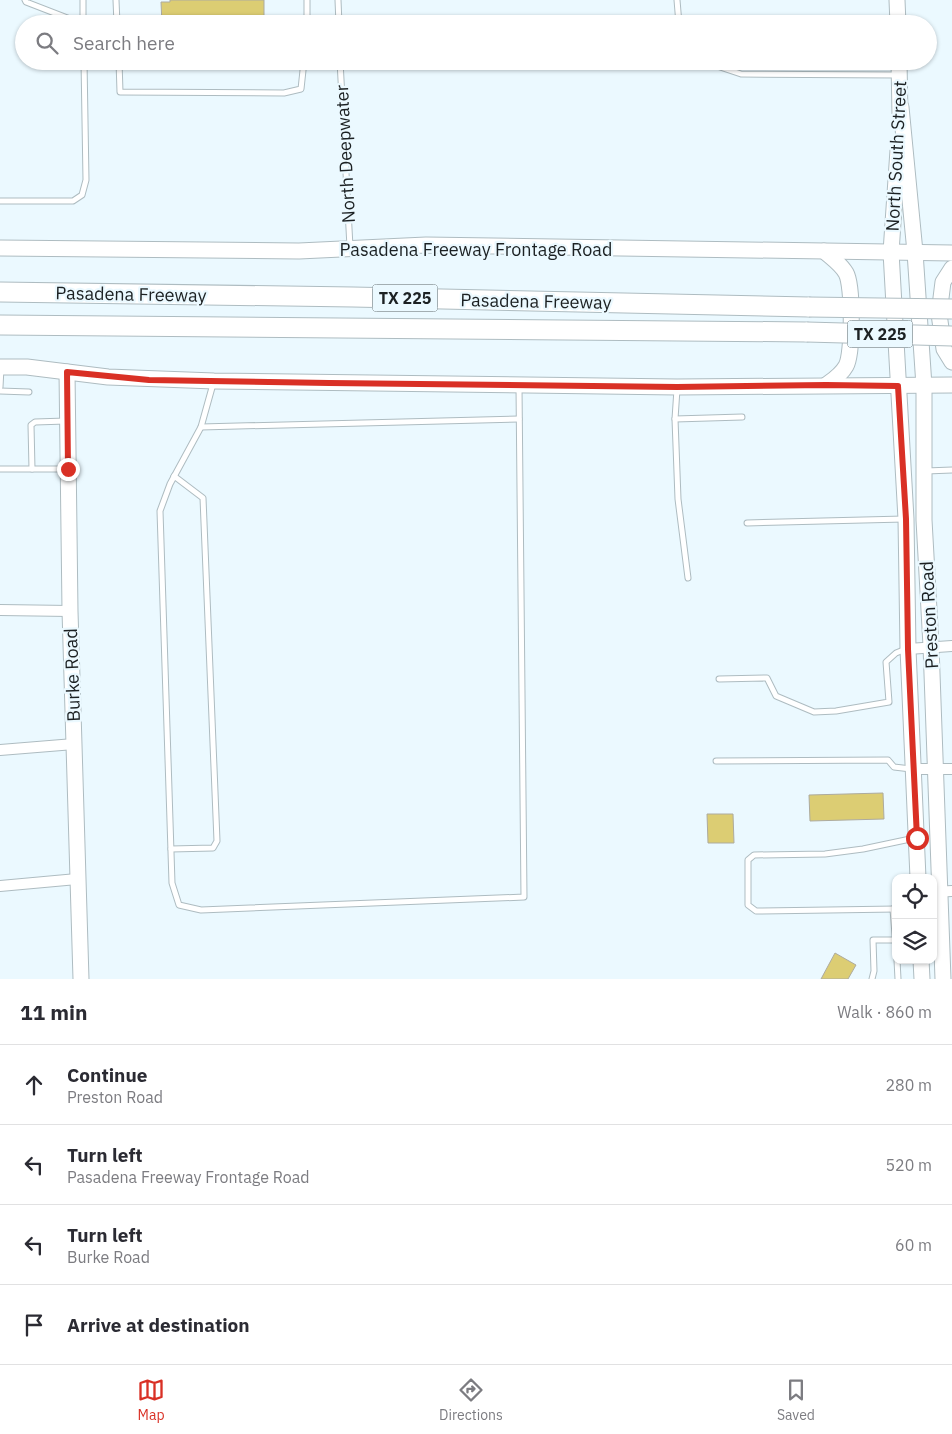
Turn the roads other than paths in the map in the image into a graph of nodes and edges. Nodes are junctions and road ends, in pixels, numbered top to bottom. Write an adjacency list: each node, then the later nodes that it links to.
1 (25, 0): 8 (lane)
2 (83, 0): 9 (lane)
3 (116, 0): 10 (lane)
4 (307, 0): 11 (lane)
5 (338, 0): 12 (lane)
6 (677, 0): 13 (lane)
7 (897, 0): 14 (main road)
8 (60, 15)
9 (83, 15)
10 (117, 15)
11 (307, 15)
12 (339, 15)
13 (678, 15)
14 (898, 15)
15 (84, 70): 23 (lane)
16 (119, 70): 17 (lane)
17 (303, 70)
18 (340, 70): 24 (lane, North Deepwater)
19 (729, 70): 20 (lane)
20 (846, 70)
21 (899, 70): 22 (main road, North South Street)
22 (901, 107): 27 (main road, North South Street); 28 (main road, Preston Road)
23 (0, 201)
24 (350, 247): 25 (main road, Pasadena Freeway Frontage Road); 26 (main road, Pasadena Freeway Frontage Road)
25 (0, 248)
26 (824, 251): 27 (main road, Pasadena Freeway Frontage Road); 40 (main road)
27 (891, 252): 28 (main road, Pasadena Freeway Frontage Road); 42 (main road, Preston Road)
28 (916, 252): 29 (main road, Pasadena Freeway Frontage Road); 43 (main road, Preston Road)
29 (952, 253)
30 (952, 268): 35 (main road)
31 (0, 292): 32 (highway, Pasadena Freeway / TX 225, bridge)
32 (952, 309)
33 (0, 325): 34 (highway, Pasadena Freeway / TX 225, bridge)
34 (952, 336)
35 (952, 362)
36 (1, 367): 37 (main road); 44 (lane)
37 (67, 372): 38 (main road); 51 (main road, Burke Road)
38 (214, 381): 39 (main road); 52 (lane)
39 (519, 385): 45 (main road); 50 (lane)
40 (826, 385): 42 (main road); 45 (main road)
41 (952, 385): 43 (main road)
42 (898, 386): 43 (main road); 59 (main road, Preston Road)
43 (924, 386): 57 (main road, Preston Road)
44 (0, 387)
45 (677, 387): 49 (lane)
46 (0, 391): 47 (lane)
47 (29, 392)
48 (742, 417): 49 (lane)
49 (675, 418): 62 (lane)
50 (520, 419): 52 (lane); 76 (lane)
51 (67, 422): 54 (lane); 55 (main road, Burke Road)
52 (201, 427): 58 (lane)
53 (0, 469): 54 (lane)
54 (32, 469): 55 (lane)
55 (68, 469): 64 (main road, Burke Road)
56 (952, 470): 57 (lane)
57 (923, 471): 60 (main road, Preston Road)
58 (174, 476): 76 (lane); 76 (lane)
59 (906, 519): 60 (main road); 61 (lane); 67 (main road, Preston Road)
60 (924, 520): 65 (main road, Preston Road)
61 (747, 523)
62 (688, 578)
63 (0, 610): 64 (street)
64 (70, 611): 69 (main road, Burke Road)
65 (931, 646): 66 (street); 67 (street); 74 (main road, Preston Road)
66 (952, 646)
67 (908, 649): 68 (lane); 72 (main road, Preston Road)
68 (719, 679)
69 (74, 744): 70 (street); 78 (main road, Burke Road)
70 (0, 750)
71 (716, 761): 72 (lane)
72 (914, 769): 74 (street); 75 (main road, Preston Road)
73 (952, 769): 74 (street)
74 (934, 770): 80 (main road, Preston Road)
75 (917, 838): 77 (main road, Preston Road); 81 (lane)
76 (171, 849)
77 (918, 874)
78 (76, 879): 79 (street); 85 (main road, Burke Road)
79 (0, 886)
80 (941, 892): 89 (main road, Preston Road)
81 (892, 909)
82 (892, 940): 86 (lane)
83 (897, 964): 87 (lane)
84 (922, 964): 88 (main road)
85 (81, 979)
86 (872, 979)
87 (898, 979)
88 (922, 979)
89 (943, 979)

